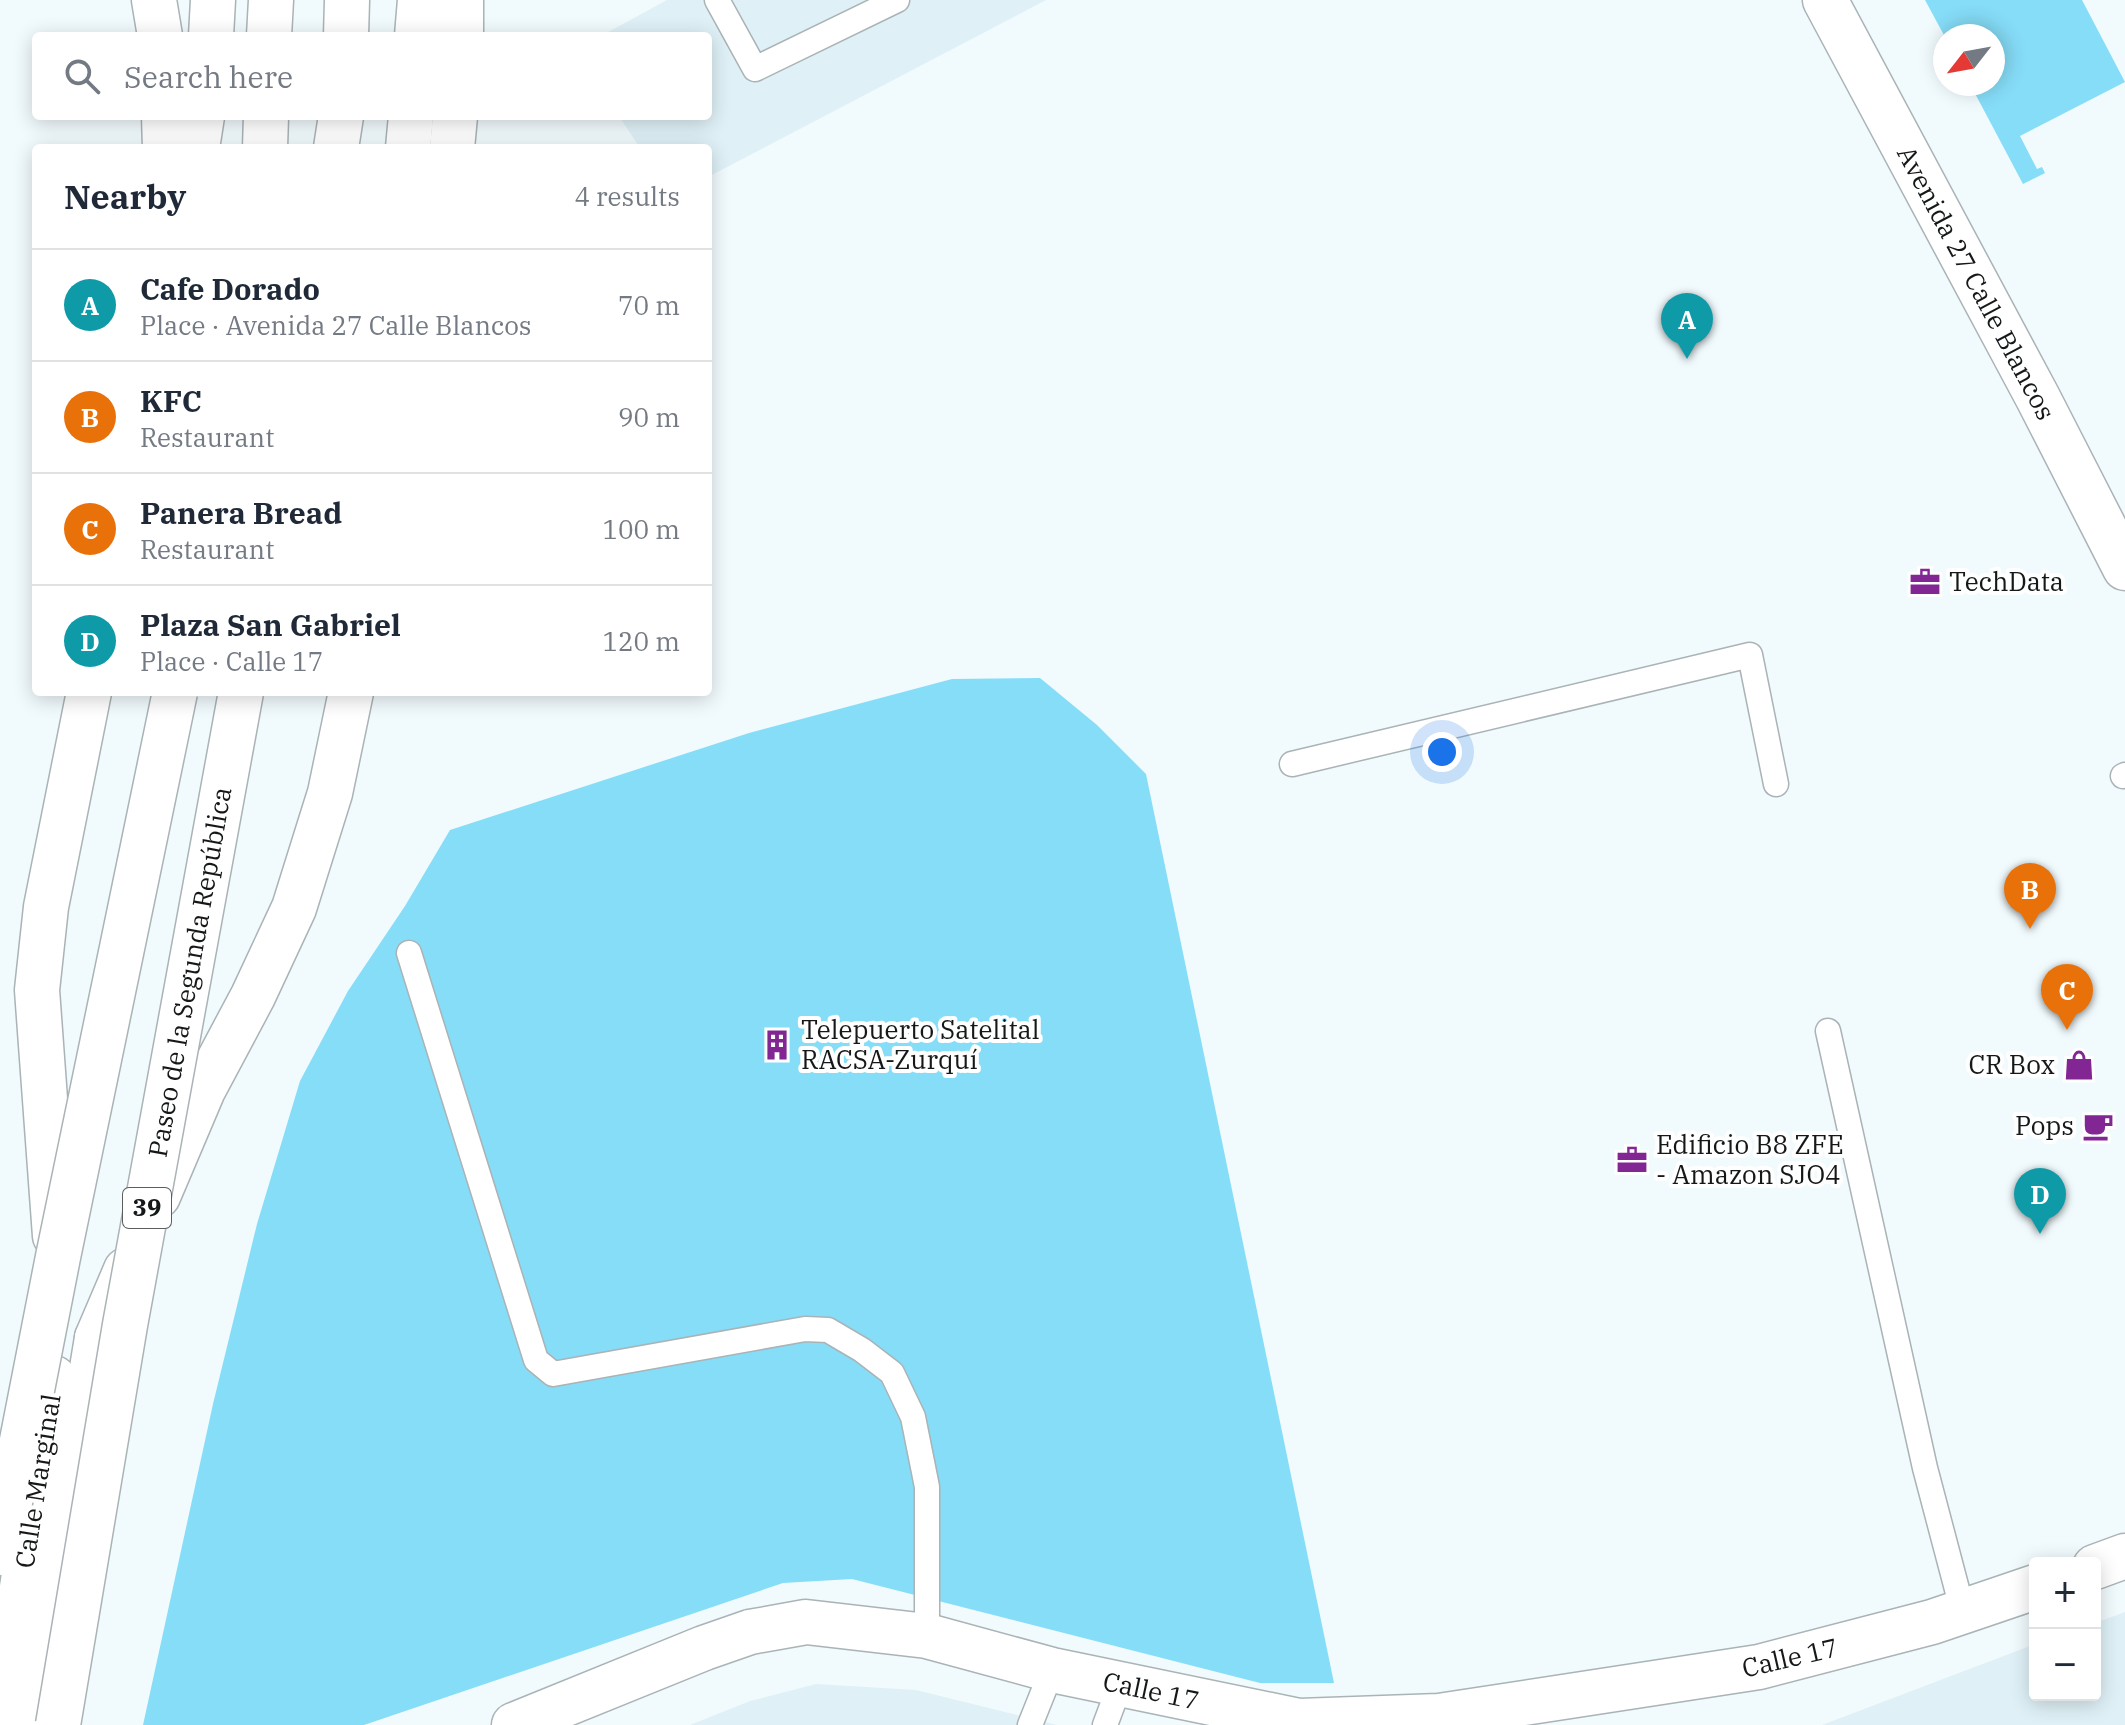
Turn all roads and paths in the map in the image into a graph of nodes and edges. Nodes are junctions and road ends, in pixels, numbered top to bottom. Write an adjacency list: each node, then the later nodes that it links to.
1 (154, 0): 10 (main road)
2 (213, 0): 11 (main road)
3 (271, 0): 12 (main road)
4 (347, 0): 13 (main road)
5 (420, 0): 14 (main road)
6 (461, 0): 15 (main road)
7 (717, 0): 8 (lane)
8 (897, 0)
9 (1825, 0): 28 (main road, Avenida 27 Calle Blancos)
10 (159, 32)
11 (211, 32)
12 (269, 32)
13 (346, 32)
14 (417, 32)
15 (461, 32)
16 (164, 120): 22 (main road)
17 (201, 120): 23 (main road)
18 (266, 120): 24 (main road)
19 (340, 120): 25 (main road)
20 (411, 120): 26 (main road)
21 (455, 120): 27 (main road)
22 (165, 144)
23 (198, 144)
24 (265, 144)
25 (337, 144)
26 (408, 144)
27 (452, 144)
28 (2125, 568)
29 (88, 696): 37 (main road)
30 (174, 696): 38 (main road, bridge)
31 (240, 696): 48 (main road, Paseo de la Segunda República / 39, bridge)
32 (350, 696): 37 (main road)
33 (1292, 764): 34 (lane)
34 (1776, 784)
35 (409, 953): 43 (lane)
36 (1828, 1031): 42 (lane)
37 (79, 1335): 46 (main road, Calle Marginal); 47 (main road, Calle Marginal)
38 (0, 1553)
39 (2125, 1556): 40 (main road)
40 (2101, 1565)
41 (2029, 1589): 42 (main road, Calle 17)
42 (1963, 1612): 45 (main road, Calle 17)
43 (927, 1636): 44 (main road, Calle 17); 49 (main road, Calle 17)
44 (1052, 1670): 45 (main road, Calle 17); 50 (lane)
45 (1120, 1685): 51 (lane)
46 (1, 1725)
47 (33, 1725)
48 (58, 1725)
49 (514, 1725)
50 (1030, 1725)
51 (1105, 1725)

